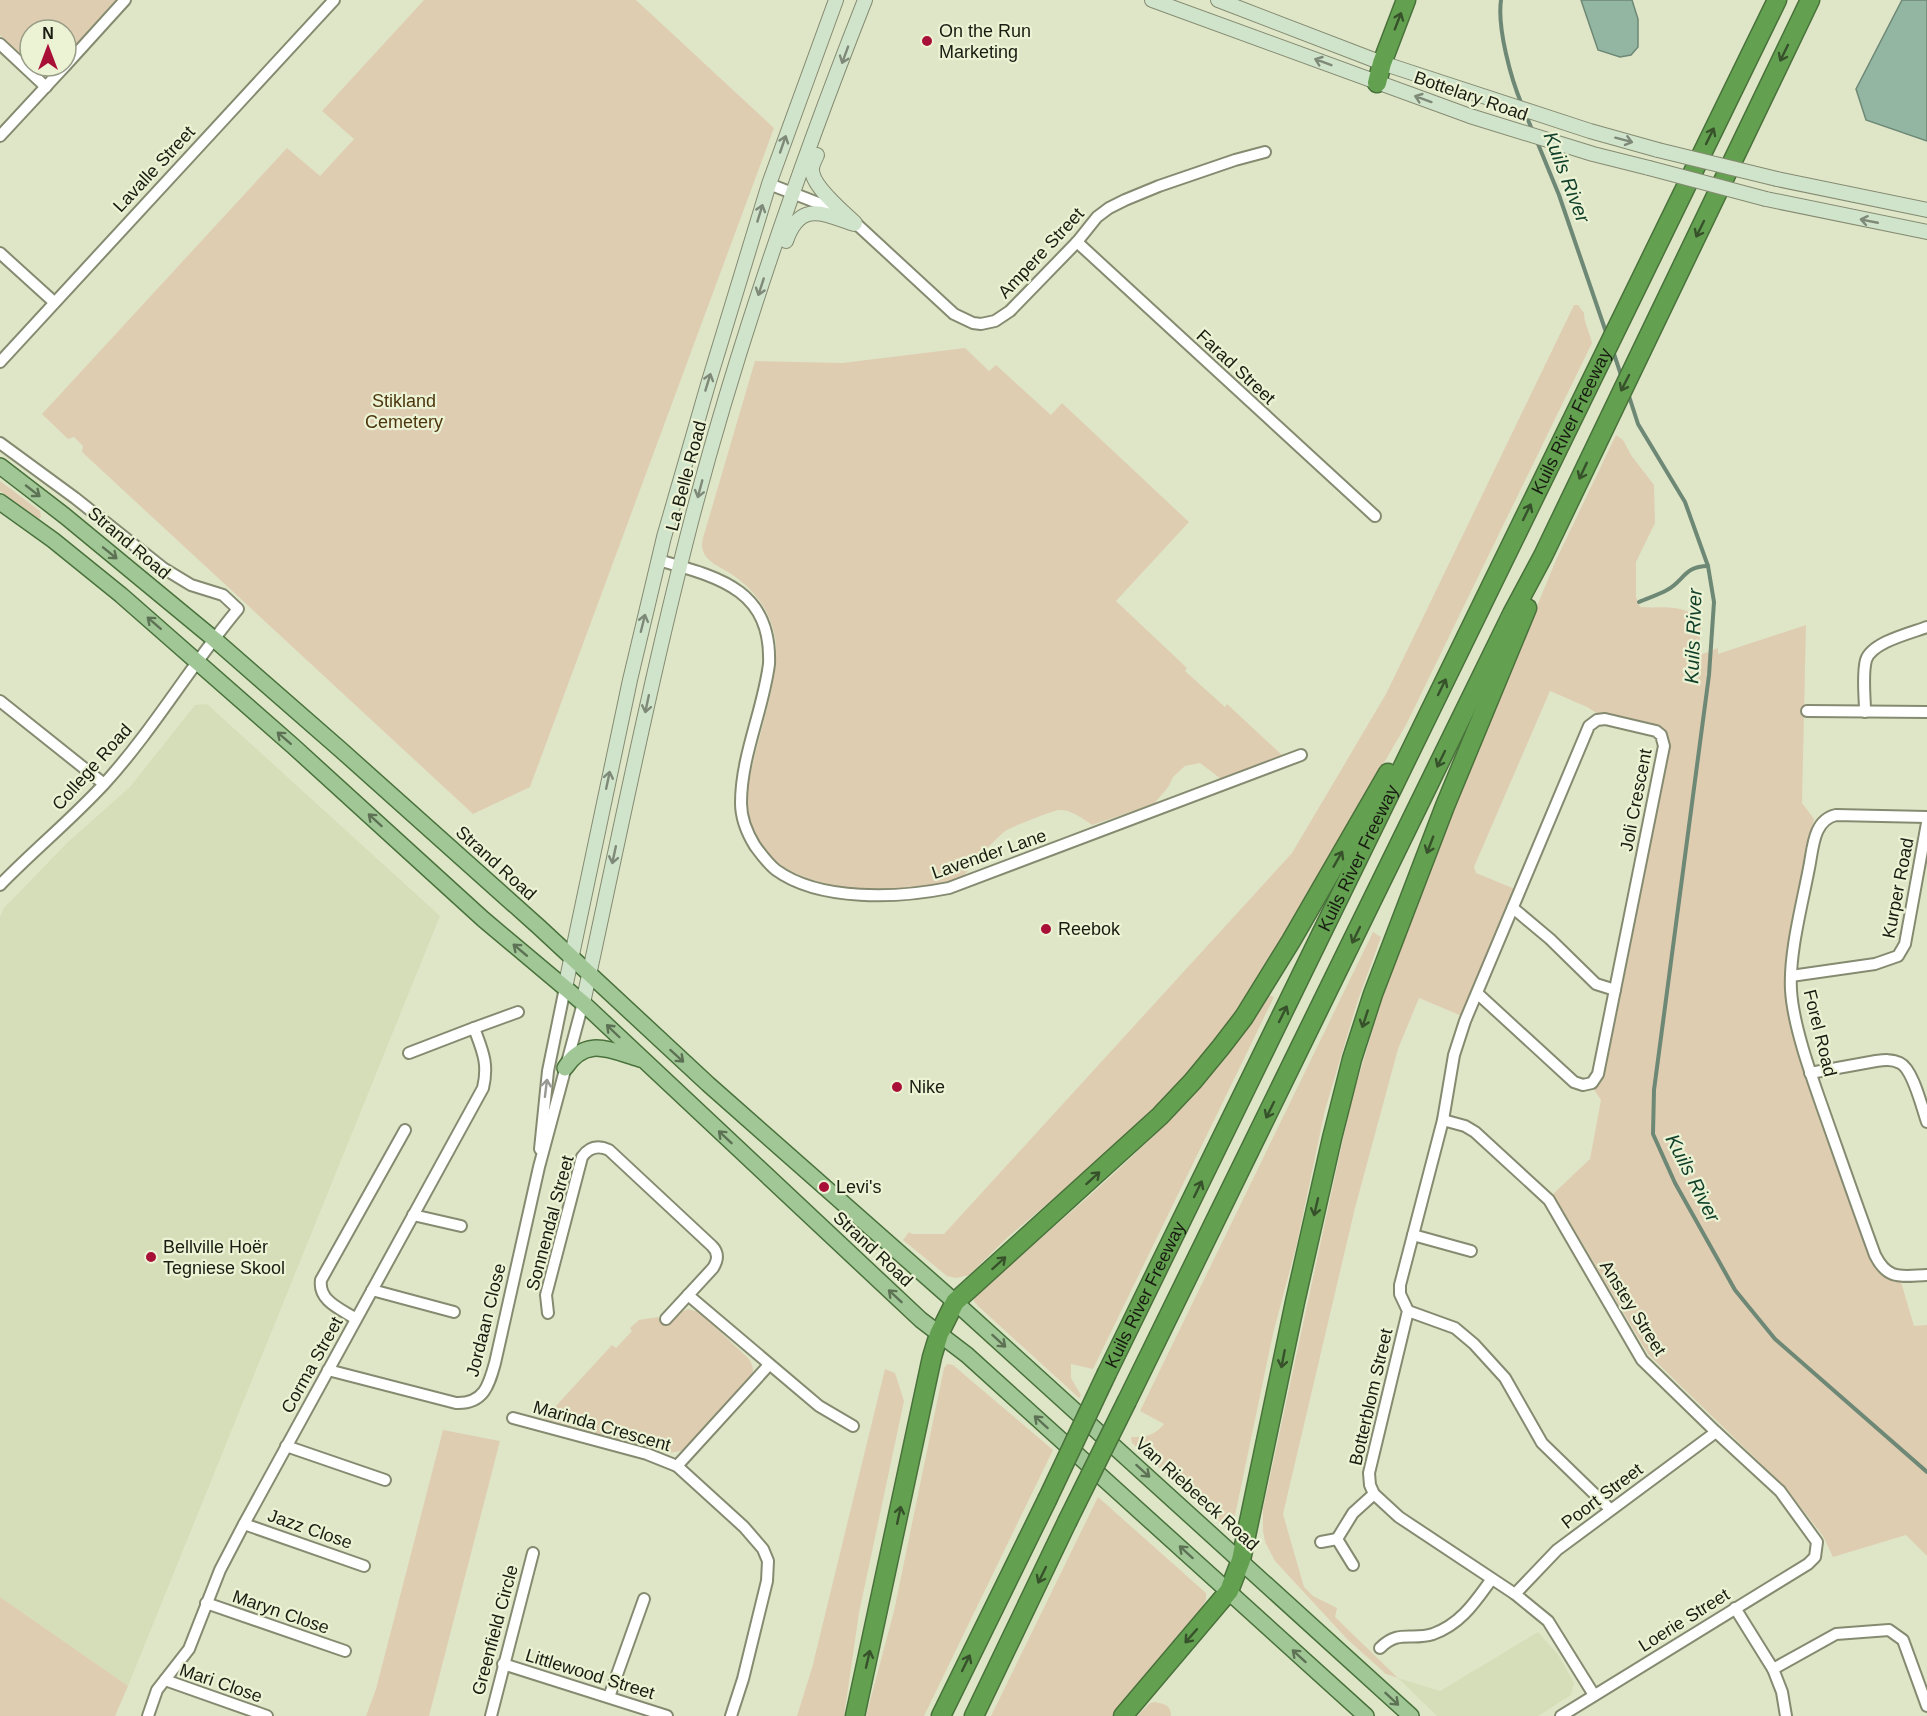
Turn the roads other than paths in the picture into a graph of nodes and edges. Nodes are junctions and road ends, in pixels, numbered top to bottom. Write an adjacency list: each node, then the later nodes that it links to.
1 (125, 0): 11 (street)
2 (334, 0): 27 (street, Lavalle Street)
3 (836, 0): 19 (main road, La Belle Road, one-way to 3)
4 (866, 0): 16 (main road, La Belle Road, one-way to 16)
5 (1152, 0): 14 (main road, Bottelary Road, one-way to 5)
6 (1218, 0): 12 (main road, Bottelary Road)
7 (1406, 0): 12 (highway, one-way to 7)
8 (1777, 0): 43 (highway, Kuils River Freeway, one-way to 8)
9 (1809, 0): 33 (highway, Kuils River Freeway, one-way to 33)
10 (0, 44): 15 (street)
11 (78, 53)
12 (1382, 63): 14 (highway); 21 (main road, Bottelary Road, one-way to 21, bridge)
13 (55, 78): 15 (street)
14 (1377, 82): 23 (main road, Bottelary Road, one-way to 14, bridge)
15 (46, 87): 17 (street)
16 (818, 126): 20 (main road, La Belle Road); 22 (main road)
17 (0, 136)
18 (1265, 152): 24 (street, Ampere Street)
19 (769, 184): 20 (street, Ampere Street); 34 (main road, La Belle Road, one-way to 19)
20 (794, 192): 22 (street, Ampere Street); 26 (main road, La Belle Road)
21 (1927, 210)
22 (857, 224): 24 (street, Ampere Street); 26 (main road)
23 (1927, 232)
24 (1077, 242): 32 (street, Farad Street)
25 (0, 253): 27 (street)
26 (771, 256): 35 (main road, La Belle Road, one-way to 35)
27 (54, 302): 28 (street, Lavalle Street)
28 (0, 362)
29 (0, 443): 37 (street, College Road)
30 (0, 466): 37 (main road, Strand Road, one-way to 37)
31 (0, 502): 38 (main road, Strand Road, one-way to 31)
32 (1375, 516)
33 (1543, 556): 96 (highway, one-way to 96); 120 (highway, Kuils River Freeway, one-way to 120, bridge)
34 (658, 560): 35 (street, Lavender Lane); 50 (main road, La Belle Road, one-way to 34)
35 (680, 566): 44 (street, Lavender Lane); 51 (main road, La Belle Road, one-way to 51)
36 (1927, 627): 41 (street)
37 (214, 639): 38 (street, College Road); 50 (main road, Strand Road)
38 (198, 662): 45 (street, College Road); 53 (main road, Strand Road, one-way to 38)
39 (0, 701): 45 (street)
40 (1807, 711): 41 (street)
41 (1865, 712): 42 (street)
42 (1927, 712)
43 (1425, 722): 74 (highway, one-way to 43); 119 (highway, Kuils River Freeway, one-way to 43, bridge)
44 (1301, 754)
45 (104, 784): 48 (street, College Road)
46 (1927, 817): 52 (street, Forel Road)
47 (1927, 823): 52 (street, Kurper Road)
48 (0, 884)
49 (1513, 908): 54 (street); 54 (street, Joli Crescent); 55 (street, Joli Crescent)
50 (570, 957): 51 (main road, Strand Road); 53 (main road, La Belle Road)
51 (589, 975): 56 (main road, La Belle Road); 74 (main road, Strand Road, one-way to 74)
52 (1791, 976): 62 (street, Forel Road)
53 (564, 988): 56 (main road, Strand Road); 66 (street, Jordaan Close, one-way to 53)
54 (1615, 990): 55 (street, Joli Crescent)
55 (1478, 993): 63 (street, Joli Crescent)
56 (583, 1003): 60 (main road, Strand Road, one-way to 56); 61 (street, Jordaan Close)
57 (518, 1012): 58 (street)
58 (474, 1028): 59 (street); 67 (street, Corma Street)
59 (409, 1053)
60 (643, 1060): 61 (main road); 80 (main road, Strand Road, one-way to 60)
61 (565, 1068): 66 (street, Jordaan Close)
62 (1810, 1072): 64 (street); 71 (street, Forel Road)
63 (1443, 1120): 69 (street, Botterblom Street); 85 (street, Anstey Street)
64 (1927, 1122)
65 (405, 1130): 79 (street)
66 (539, 1167): 82 (street, Jordaan Close)
67 (413, 1215): 68 (street); 72 (street, Corma Street)
68 (461, 1227)
69 (1413, 1235): 70 (street); 75 (street, Botterblom Street)
70 (1472, 1251)
71 (1927, 1275)
72 (372, 1290): 76 (street); 79 (street, Corma Street)
73 (688, 1295): 77 (street, Sonnendal Street); 78 (street, Sonnendal Street); 81 (street)
74 (955, 1302): 80 (highway); 96 (main road, Van Riebeeck Road, one-way to 96)
75 (1408, 1311): 89 (street, Botterblom Street); 90 (street)
76 (454, 1312)
77 (548, 1312)
78 (666, 1318)
79 (356, 1319): 82 (street, Corma Street)
80 (939, 1334): 100 (main road, one-way to 80); 118 (highway, one-way to 80)
81 (769, 1365): 84 (street); 87 (street)
82 (328, 1370): 86 (street, Corma Street)
83 (513, 1418): 87 (street, Marinda Crescent)
84 (854, 1426)
85 (1716, 1432): 90 (street, Poort Street); 94 (street, Anstey Street)
86 (286, 1446): 88 (street); 91 (street, Corma Street)
87 (677, 1466): 117 (street, Marinda Crescent)
88 (385, 1480)
89 (1374, 1494): 92 (street); 99 (street)
90 (1610, 1509): 101 (street, Poort Street)
91 (244, 1524): 98 (street, Jazz Close); 103 (street, Corma Street)
92 (1337, 1539): 93 (street); 97 (street)
93 (1321, 1542)
94 (1818, 1548): 104 (street, Loerie Street)
95 (532, 1553): 107 (street, Greenfield Circle)
96 (1241, 1560): 100 (highway); 123 (main road, Van Riebeeck Road, one-way to 123)
97 (1353, 1565)
98 (364, 1566)
99 (1491, 1580): 101 (street); 105 (street)
100 (1229, 1592): 121 (highway, one-way to 121); 122 (main road, one-way to 100)
101 (1515, 1594): 110 (street)
102 (644, 1599): 111 (street)
103 (207, 1604): 106 (street, Maryn Close); 109 (street, Corma Street)
104 (1735, 1608): 108 (street); 110 (street, Loerie Street)
105 (1380, 1648)
106 (345, 1651)
107 (503, 1664): 111 (street, Littlewood Street); 115 (street, Greenfield Circle)
108 (1773, 1669): 112 (street); 125 (street)
109 (165, 1680): 113 (street, Corma Street); 114 (street, Mari Close)
110 (1594, 1695): 124 (street, Loerie Street)
111 (609, 1696): 116 (street, Littlewood Street)
112 (1927, 1706)
113 (148, 1716)
114 (267, 1716)
115 (491, 1716)
116 (667, 1716)
117 (731, 1716)
118 (855, 1716)
119 (940, 1716)
120 (974, 1716)
121 (1123, 1716)
122 (1366, 1716)
123 (1411, 1716)
124 (1561, 1716)
125 (1786, 1716)

